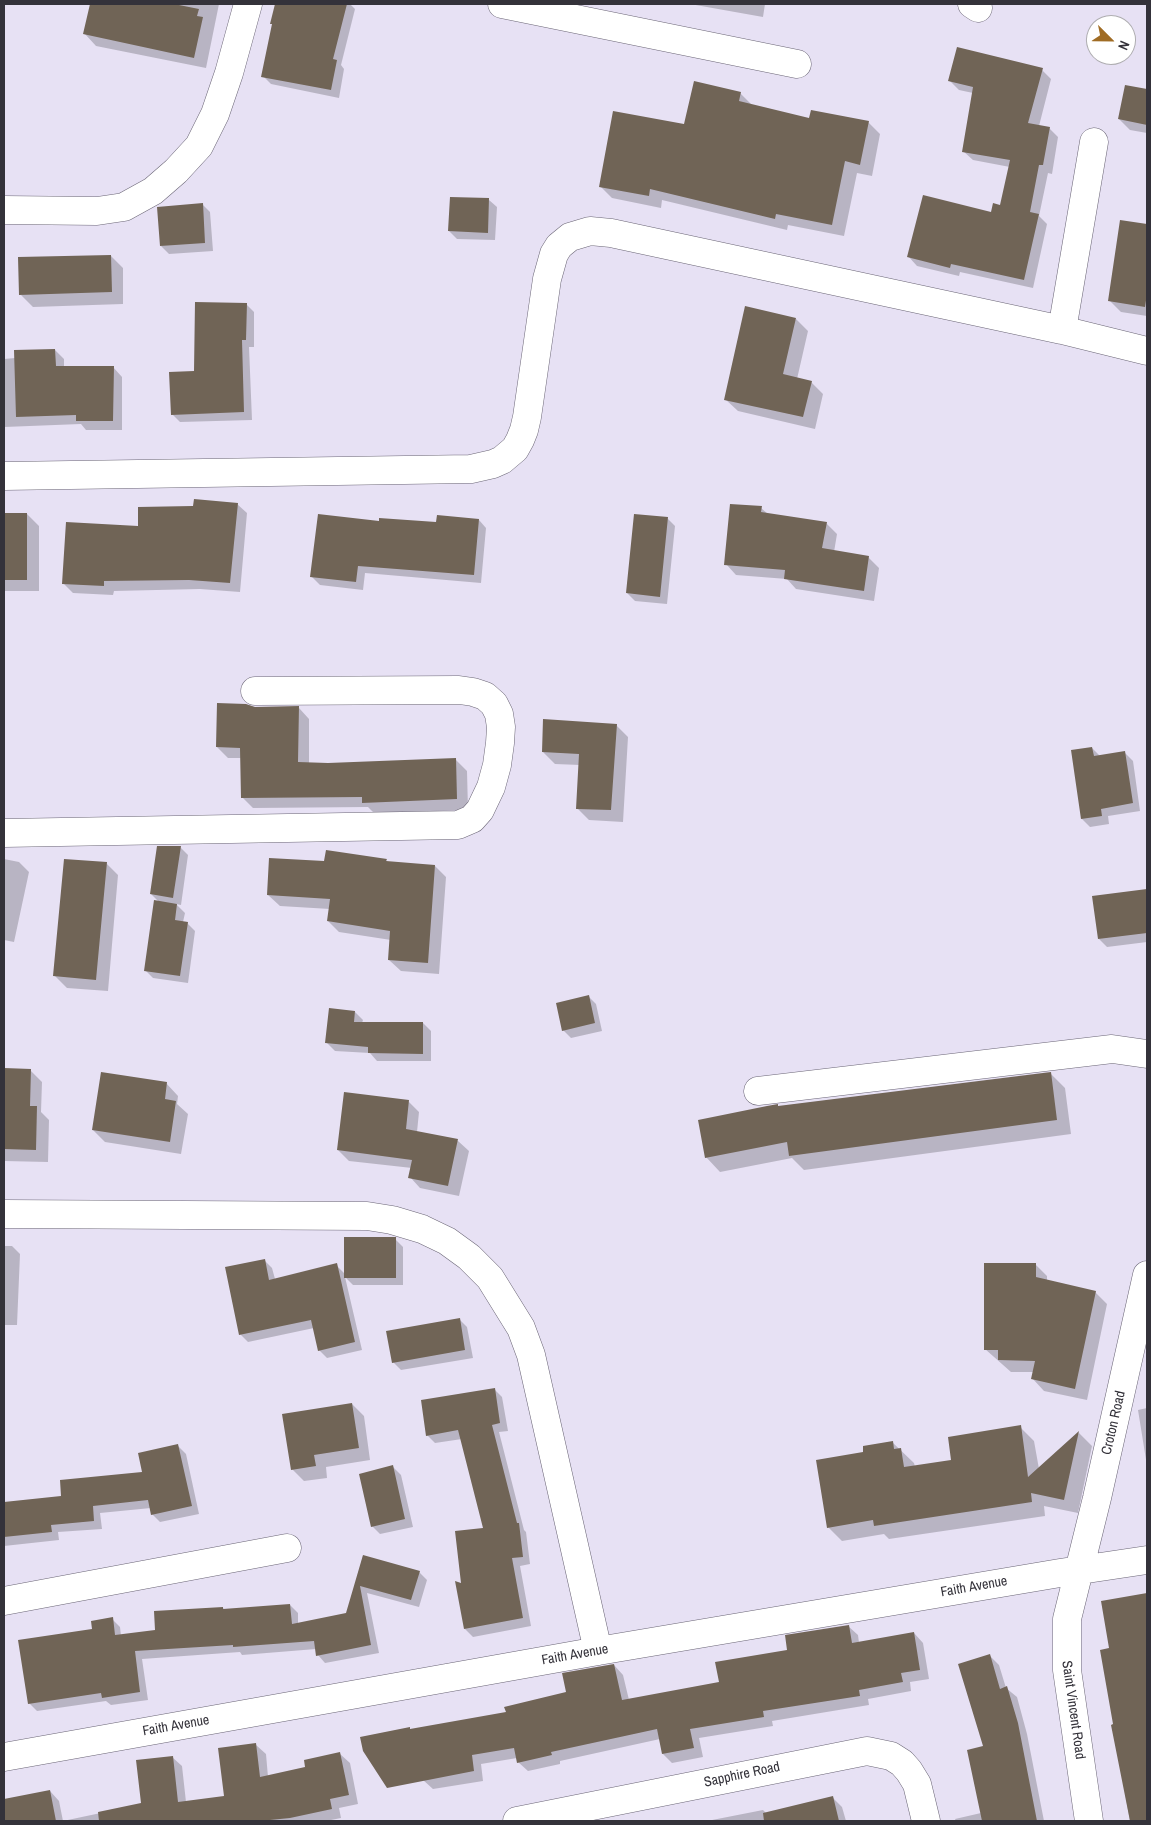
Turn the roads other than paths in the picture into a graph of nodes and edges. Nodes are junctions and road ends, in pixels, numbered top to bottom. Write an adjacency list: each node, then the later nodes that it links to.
1 (248, 4): 5 (street)
2 (502, 4): 3 (street)
3 (797, 64)
4 (1094, 142): 6 (street)
5 (4, 210)
6 (1062, 330): 7 (street); 8 (street)
7 (1147, 351)
8 (4, 476)
9 (255, 691): 10 (street)
10 (4, 833)
11 (1147, 1054): 12 (street)
12 (758, 1091)
13 (4, 1214): 19 (street)
14 (1147, 1275): 17 (street, Croton Road)
15 (287, 1548): 18 (street)
16 (1147, 1560): 17 (street, Faith Avenue)
17 (1079, 1570): 19 (street, Faith Avenue); 23 (street, Saint Vincent Road)
18 (4, 1601)
19 (598, 1651): 20 (street, Faith Avenue)
20 (4, 1757)
21 (516, 1821): 22 (street, Sapphire Road)
22 (926, 1821)
23 (1089, 1821)

